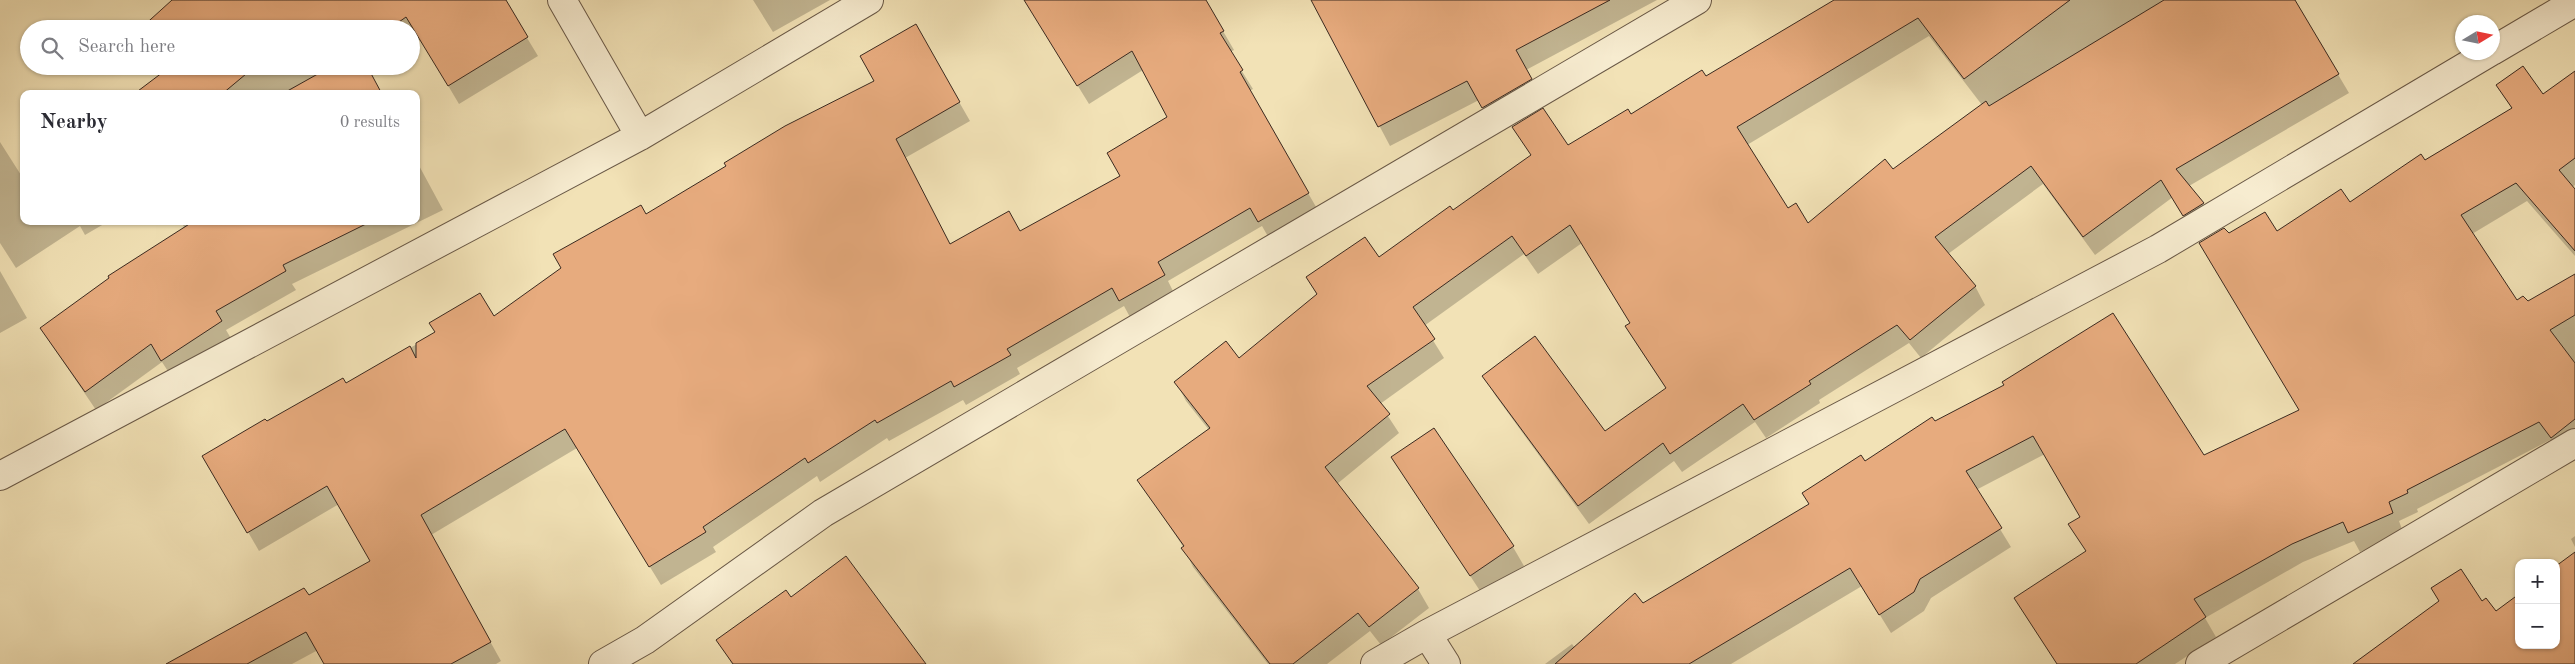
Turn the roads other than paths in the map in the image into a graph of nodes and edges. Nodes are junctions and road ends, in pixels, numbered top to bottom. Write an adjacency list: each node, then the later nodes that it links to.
1 (562, 0): 7 (street)
2 (870, 0): 7 (street)
3 (1697, 0): 11 (street)
4 (2575, 2): 5 (street)
5 (2500, 47)
6 (2477, 60): 10 (street)
7 (640, 136): 9 (street)
8 (2575, 443): 14 (street)
9 (0, 476)
10 (1427, 634): 12 (street); 13 (street)
11 (604, 664)
12 (1375, 664)
13 (1446, 664)
14 (2200, 664)

